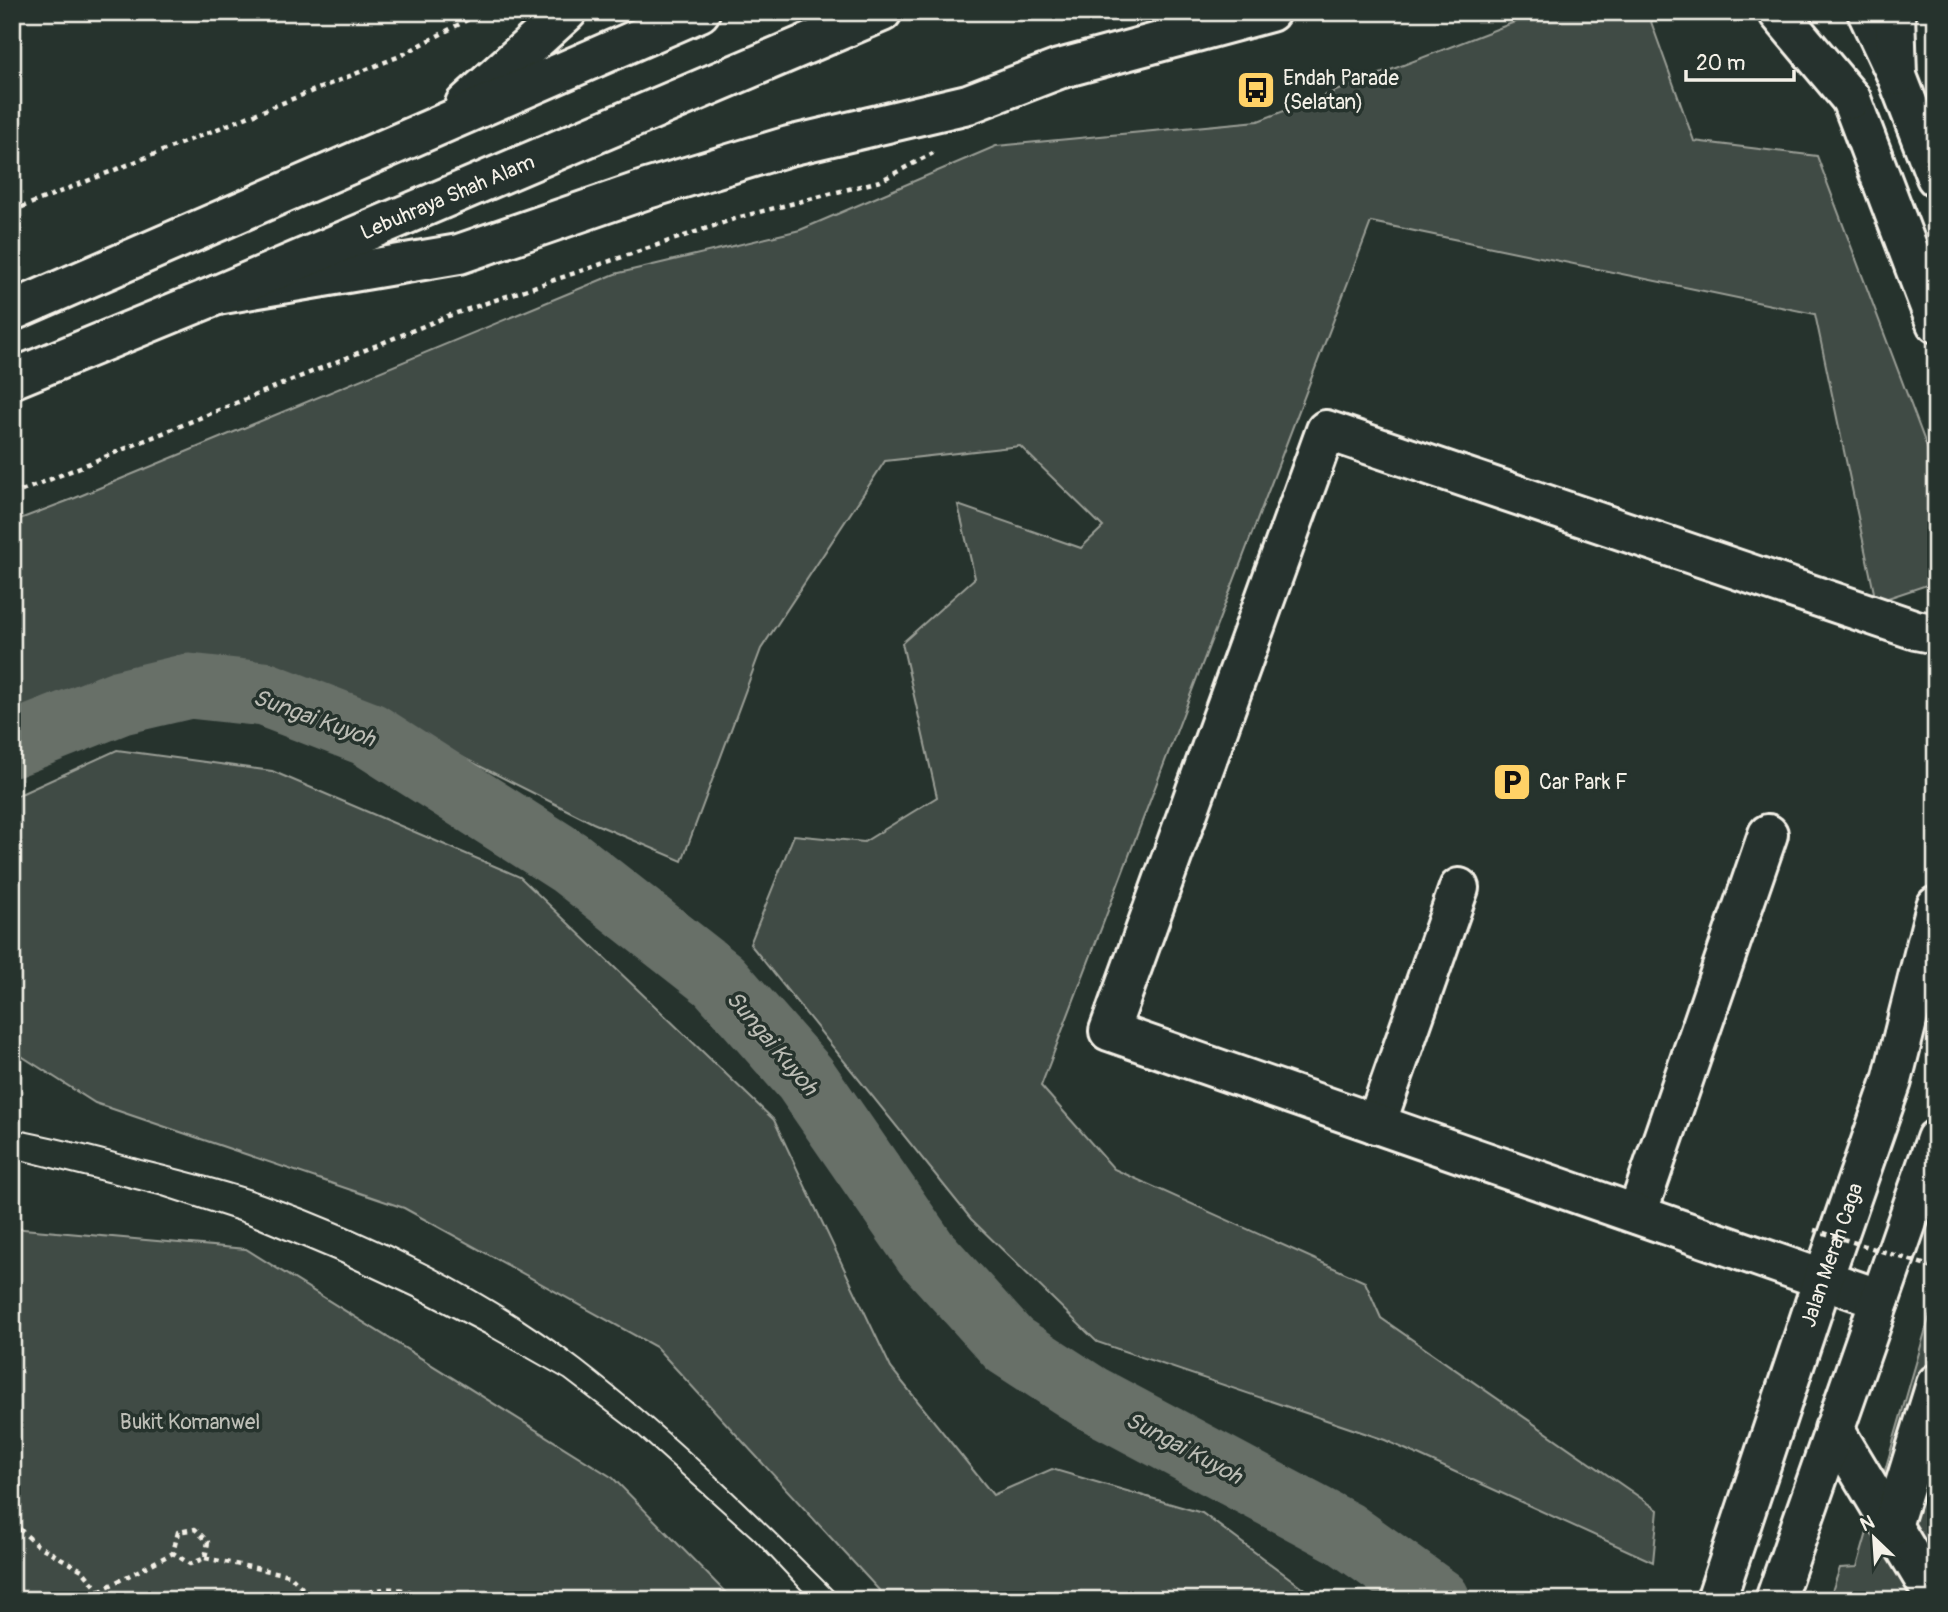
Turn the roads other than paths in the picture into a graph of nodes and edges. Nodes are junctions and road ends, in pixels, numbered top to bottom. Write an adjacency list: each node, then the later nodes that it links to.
1 (567, 12): 9 (main road)
2 (700, 12): 9 (main road)
3 (882, 12): 11 (main road, Lebuhraya Shah Alam)
4 (1270, 12): 11 (main road)
5 (1778, 12): 13 (main road)
6 (1867, 12): 8 (main road)
7 (1895, 12): 8 (main road)
8 (1897, 76): 10 (main road)
9 (440, 127): 12 (main road)
10 (1936, 177)
11 (217, 295): 14 (main road, Lebuhraya Shah Alam)
12 (12, 311)
13 (1936, 323)
14 (12, 379)
15 (1936, 634): 19 (main road)
16 (1768, 834): 21 (main road)
17 (1458, 888): 19 (main road)
18 (1936, 906): 22 (main road, Jalan Merah Caga)
19 (1376, 1124): 21 (main road)
20 (1936, 1139): 23 (main road)
21 (1637, 1214): 22 (main road)
22 (1823, 1279): 23 (main road); 29 (main road, Jalan Merah Caga)
23 (1880, 1299): 25 (main road)
24 (1936, 1384): 26 (main road)
25 (1835, 1429): 26 (main road); 27 (main road)
26 (1892, 1526): 28 (main road)
27 (1778, 1591)
28 (1936, 1599)
29 (1716, 1600)

